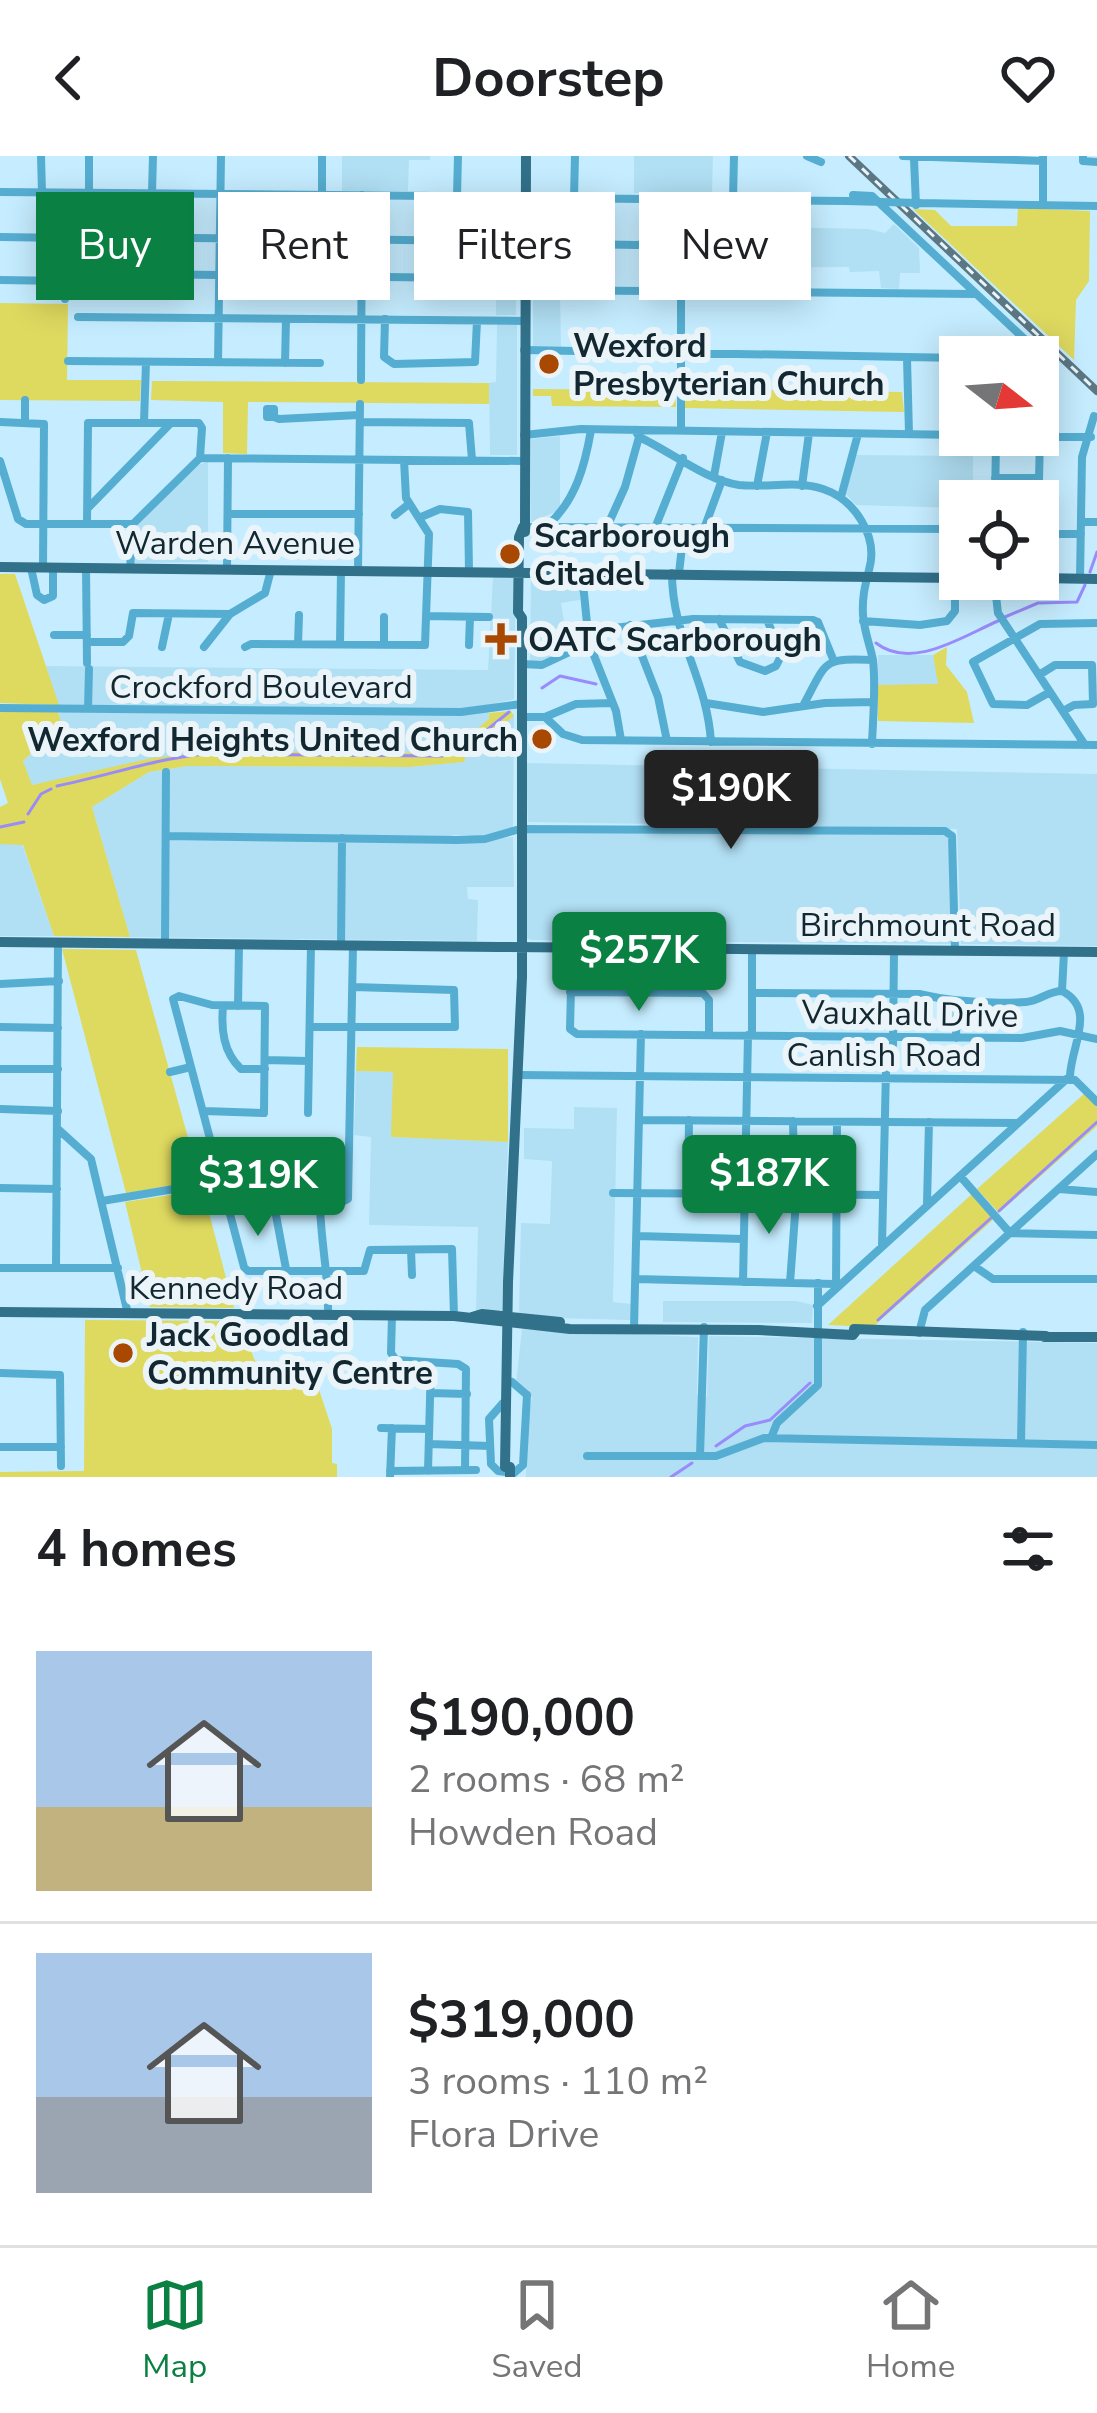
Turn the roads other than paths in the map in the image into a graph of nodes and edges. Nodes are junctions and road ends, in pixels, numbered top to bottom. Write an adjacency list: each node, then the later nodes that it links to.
1 (41, 156): 18 (street)
2 (89, 156): 19 (street)
3 (152, 156): 20 (street)
4 (221, 156): 21 (street)
5 (322, 156): 22 (street)
6 (458, 156): 23 (street)
7 (526, 156): 24 (main road)
8 (574, 156): 25 (street)
9 (734, 156): 26 (street)
10 (807, 156): 14 (street)
11 (1082, 156): 15 (street)
12 (908, 157): 13 (street); 29 (street)
13 (1043, 158): 30 (street)
14 (821, 162)
15 (1097, 162)
16 (0, 192): 17 (street)
17 (36, 192)
18 (43, 192)
19 (88, 192)
20 (152, 192)
21 (221, 192)
22 (322, 192)
23 (458, 192)
24 (525, 192)
25 (574, 192)
26 (734, 192)
27 (811, 201): 30 (street, bridge)
28 (880, 205): 39 (street)
29 (937, 205)
30 (1043, 205): 31 (street)
31 (1097, 206)
32 (0, 237): 33 (street)
33 (36, 238)
34 (390, 240): 35 (street)
35 (390, 277)
36 (36, 278): 37 (street)
37 (0, 280)
38 (811, 292): 39 (street)
39 (975, 294): 51 (street)
40 (219, 300): 45 (street)
41 (361, 300): 47 (street)
42 (525, 300): 50 (main road)
43 (680, 300): 53 (street)
44 (78, 317): 45 (street)
45 (219, 318): 46 (street); 58 (street)
46 (286, 319): 47 (street); 59 (street)
47 (361, 320): 48 (street); 61 (street)
48 (385, 320): 49 (street); 49 (street)
49 (477, 321): 50 (street)
50 (525, 326): 52 (main road)
51 (1019, 336)
52 (524, 350): 53 (street); 78 (main road)
53 (680, 353): 54 (street); 71 (street)
54 (907, 357): 55 (street); 77 (street)
55 (939, 358)
56 (68, 361): 57 (street)
57 (146, 362): 58 (street); 68 (street)
58 (218, 362): 59 (street)
59 (285, 363): 60 (street)
60 (320, 363)
61 (361, 380)
62 (25, 400): 67 (street)
63 (360, 414): 65 (street); 85 (street); 88 (street)
64 (1094, 416): 80 (street)
65 (274, 417)
66 (0, 422): 67 (street)
67 (25, 422): 104 (street)
68 (144, 422): 69 (street); 97 (street)
69 (171, 423): 82 (street); 97 (street)
70 (591, 430): 75 (street); 78 (street); 108 (street)
71 (681, 430): 72 (street); 75 (street)
72 (722, 431): 73 (street); 90 (street)
73 (767, 432): 74 (street); 93 (street)
74 (809, 433): 76 (street); 94 (street)
75 (637, 434): 84 (street); 109 (street)
76 (858, 434): 77 (street); 95 (street)
77 (909, 434): 79 (street)
78 (523, 435): 89 (main road)
79 (939, 435)
80 (1091, 437): 92 (street); 102 (street)
81 (996, 456): 91 (street)
82 (200, 458): 83 (street); 106 (street)
83 (228, 458): 85 (street); 98 (street)
84 (683, 458): 90 (street); 110 (street)
85 (359, 459): 87 (street); 99 (street)
86 (0, 460): 104 (street)
87 (404, 460): 88 (street); 96 (street)
88 (472, 460): 89 (street)
89 (524, 461): 107 (main road)
90 (718, 478): 93 (street); 112 (street)
91 (995, 478): 92 (street)
92 (1038, 478)
93 (757, 486): 94 (street)
94 (802, 486): 95 (street)
95 (841, 497): 113 (street)
96 (409, 504): 100 (street); 101 (street)
97 (87, 509): 105 (street)
98 (228, 514): 99 (street); 121 (street)
99 (359, 514): 124 (street)
100 (395, 515)
101 (422, 517): 125 (street); 126 (street)
102 (1082, 522): 103 (street); 116 (street)
103 (1097, 522)
104 (44, 523): 105 (street); 118 (street)
105 (87, 523): 106 (street)
106 (134, 524): 120 (street)
107 (523, 527): 108 (street); 127 (main road)
108 (545, 527): 109 (street)
109 (607, 527): 110 (street)
110 (655, 528): 111 (street)
111 (684, 529): 112 (street); 129 (street)
112 (704, 529): 113 (street)
113 (866, 529): 114 (street); 130 (street)
114 (939, 530)
115 (1059, 534): 116 (street)
116 (1081, 534): 133 (street)
117 (0, 567): 118 (main road, Warden Avenue)
118 (42, 568): 119 (main road, Warden Avenue)
119 (86, 568): 120 (main road, Warden Avenue); 152 (street)
120 (130, 569): 121 (main road, Warden Avenue)
121 (227, 569): 122 (main road, Warden Avenue)
122 (271, 570): 123 (main road, Warden Avenue); 138 (street)
123 (341, 570): 124 (main road, Warden Avenue); 156 (street)
124 (358, 570): 125 (main road, Warden Avenue)
125 (428, 571): 126 (main road, Warden Avenue); 141 (street)
126 (469, 572): 127 (main road, Warden Avenue)
127 (522, 572): 128 (main road, Warden Avenue); 164 (main road)
128 (582, 572): 129 (main road, Warden Avenue); 150 (street)
129 (676, 573): 130 (main road, Warden Avenue); 147 (street)
130 (866, 576): 131 (main road, Warden Avenue); 146 (street)
131 (939, 578)
132 (1059, 578): 133 (main road)
133 (1080, 579): 134 (main road)
134 (1097, 579)
135 (956, 600): 146 (street)
136 (997, 600): 153 (street)
137 (169, 614): 138 (street); 152 (street); 159 (street)
138 (230, 614): 160 (street)
139 (298, 615): 155 (street)
140 (384, 616): 157 (street)
141 (427, 616): 142 (street); 157 (street)
142 (470, 616): 143 (street); 158 (street)
143 (489, 616)
144 (719, 619): 145 (street); 145 (street); 147 (street)
145 (767, 620): 162 (street)
146 (863, 621): 163 (street)
147 (675, 622): 149 (street); 169 (street)
148 (1097, 623): 153 (street)
149 (630, 625): 150 (street); 177 (street)
150 (587, 632): 154 (street)
151 (54, 635): 152 (street)
152 (87, 638): 172 (street)
153 (1014, 638): 165 (street); 166 (street)
154 (589, 643): 164 (street); 168 (street)
155 (298, 644): 156 (street); 161 (street)
156 (340, 644): 157 (street)
157 (383, 645)
158 (470, 645)
159 (162, 647)
160 (204, 647)
161 (245, 647)
162 (833, 659): 163 (street); 170 (street)
163 (872, 660): 167 (street)
164 (522, 664): 173 (main road)
165 (1039, 674): 166 (street); 174 (street)
166 (1050, 692): 174 (street)
167 (873, 702): 170 (street); 179 (street)
168 (612, 703): 175 (street); 176 (street)
169 (706, 703): 170 (street); 178 (street)
170 (803, 705)
171 (0, 708): 172 (street, Crockford Boulevard)
172 (88, 709): 173 (street, Crockford Boulevard)
173 (520, 711): 175 (street, Crockford Boulevard); 183 (main road)
174 (1063, 711): 180 (street)
175 (545, 717): 176 (street)
176 (621, 740): 177 (street)
177 (668, 741): 178 (street)
178 (711, 742): 179 (street)
179 (872, 744): 180 (street)
180 (1085, 745): 181 (street)
181 (1097, 746)
182 (166, 772): 184 (street)
183 (520, 829): 185 (street); 192 (main road); 196 (street)
184 (166, 836): 185 (street); 188 (street)
185 (342, 838): 191 (street)
186 (0, 942): 187 (main road, Birchmount Road)
187 (58, 943): 188 (main road, Birchmount Road); 199 (street)
188 (165, 944): 189 (main road, Birchmount Road)
189 (239, 944): 190 (main road, Birchmount Road); 208 (street)
190 (311, 945): 191 (main road, Birchmount Road); 210 (street)
191 (347, 945): 192 (main road, Birchmount Road); 201 (street)
192 (519, 948): 193 (main road, Birchmount Road); 226 (main road)
193 (572, 948): 194 (main road, Birchmount Road); 203 (street)
194 (752, 950): 195 (main road, Birchmount Road); 204 (street)
195 (894, 951): 196 (main road, Birchmount Road); 205 (street)
196 (956, 951): 197 (main road, Birchmount Road)
197 (1064, 952): 198 (main road, Birchmount Road); 202 (street)
198 (1097, 952)
199 (58, 981): 200 (street); 212 (street)
200 (0, 984)
201 (353, 987): 211 (street); 211 (street)
202 (1062, 991): 206 (street); 217 (street)
203 (571, 992): 213 (street, Vauxhall Drive); 214 (street)
204 (752, 993): 205 (street); 215 (street)
205 (894, 994): 206 (street); 216 (street)
206 (957, 1001): 218 (street)
207 (223, 1006): 208 (street); 221 (street); 222 (street)
208 (238, 1006): 221 (street)
209 (0, 1027): 212 (street)
210 (310, 1027): 211 (street); 220 (street)
211 (352, 1027): 247 (street)
212 (58, 1028): 224 (street)
213 (640, 1034): 214 (street, Vauxhall Drive); 227 (street)
214 (709, 1035): 215 (street, Vauxhall Drive)
215 (750, 1035): 216 (street, Vauxhall Drive); 228 (street)
216 (893, 1036): 218 (street, Vauxhall Drive); 229 (street)
217 (1079, 1037): 218 (street, Vauxhall Drive); 219 (street, Vauxhall Drive); 230 (street)
218 (956, 1038)
219 (1097, 1039)
220 (309, 1061): 221 (street); 235 (street)
221 (265, 1065): 234 (street)
222 (191, 1067): 225 (street); 234 (street)
223 (0, 1069): 224 (street)
224 (58, 1070): 233 (street)
225 (170, 1072)
226 (518, 1075): 227 (street, Canlish Road); 291 (main road)
227 (640, 1076): 228 (street, Canlish Road); 236 (street)
228 (747, 1077): 229 (street, Canlish Road); 238 (street)
229 (886, 1078): 230 (street, Canlish Road); 241 (street)
230 (1065, 1081): 231 (street); 243 (street)
231 (1097, 1102)
232 (0, 1108): 233 (street)
233 (58, 1111): 244 (street)
234 (203, 1111): 246 (street)
235 (308, 1113)
236 (639, 1120): 237 (street); 255 (street)
237 (689, 1120): 238 (street); 256 (street)
238 (746, 1121): 239 (street); 258 (street)
239 (793, 1121): 240 (street); 257 (street)
240 (838, 1121): 241 (street); 259 (street)
241 (885, 1122): 242 (street); 260 (street)
242 (928, 1122): 243 (street); 265 (street)
243 (1018, 1124): 248 (street)
244 (58, 1129): 252 (street); 263 (street)
245 (1097, 1154): 251 (street)
246 (216, 1155): 247 (street); 249 (street)
247 (348, 1158): 264 (street)
248 (960, 1176): 265 (street); 266 (street)
249 (222, 1181): 261 (street); 263 (street)
250 (0, 1188): 252 (street)
251 (1059, 1189): 253 (street); 266 (street)
252 (57, 1190): 274 (street)
253 (1097, 1192)
254 (613, 1193): 255 (street)
255 (638, 1193): 256 (street); 268 (street)
256 (688, 1194): 258 (street)
257 (792, 1194): 258 (street); 259 (street); 282 (street)
258 (744, 1195): 269 (street)
259 (836, 1195): 260 (street); 284 (street)
260 (884, 1195): 270 (street)
261 (227, 1199): 262 (street); 276 (street)
262 (273, 1199): 264 (street); 276 (street)
263 (102, 1201): 275 (street)
264 (320, 1201): 277 (street)
265 (927, 1206): 270 (street)
266 (1010, 1233): 267 (street); 272 (street)
267 (1097, 1235)
268 (637, 1236): 269 (street); 280 (street)
269 (743, 1238): 281 (street)
270 (883, 1246): 284 (street)
271 (411, 1250): 277 (street); 278 (street); 290 (street)
272 (974, 1266): 279 (street); 295 (street)
273 (0, 1268): 274 (street)
274 (56, 1268): 275 (street)
275 (118, 1268): 287 (street)
276 (286, 1269): 277 (street)
277 (328, 1270): 288 (street)
278 (412, 1274)
279 (1097, 1279)
280 (636, 1280): 281 (street); 292 (street)
281 (742, 1282): 282 (street)
282 (790, 1283): 283 (street)
283 (818, 1283): 284 (street); 285 (street)
284 (836, 1285): 285 (street)
285 (817, 1306): 294 (street)
286 (0, 1312): 287 (main road, Kennedy Road)
287 (128, 1314): 288 (main road, Kennedy Road)
288 (328, 1314): 289 (main road, Kennedy Road)
289 (392, 1315): 290 (main road, Kennedy Road); 298 (street)
290 (454, 1316): 291 (main road, Kennedy Road)
291 (507, 1318): 292 (main road, Kennedy Road); 300 (main road); 304 (main road)
292 (634, 1328): 293 (main road, Kennedy Road)
293 (704, 1328): 294 (main road, Kennedy Road); 316 (street)
294 (817, 1332): 295 (main road, Kennedy Road); 308 (street)
295 (919, 1333): 296 (main road, Kennedy Road)
296 (1023, 1335): 297 (main road, Kennedy Road); 309 (street)
297 (1097, 1337)
298 (430, 1363): 301 (street); 302 (street)
299 (0, 1373): 315 (street)
300 (512, 1382): 303 (street); 304 (main road)
301 (430, 1393): 302 (street); 307 (street)
302 (467, 1394): 311 (street)
303 (527, 1395): 304 (street); 313 (street)
304 (508, 1398): 305 (street); 306 (main road); 320 (main road)
305 (490, 1415): 306 (street); 313 (street)
306 (505, 1419): 320 (main road)
307 (429, 1429): 310 (street); 321 (street)
308 (771, 1438): 309 (street); 316 (street)
309 (1021, 1443): 312 (street)
310 (429, 1444): 311 (street); 319 (street)
311 (466, 1445): 313 (street); 319 (street)
312 (1097, 1445)
313 (490, 1446)
314 (0, 1447): 315 (street)
315 (61, 1447): 318 (street)
316 (700, 1455): 317 (street)
317 (587, 1456)
318 (61, 1466)
319 (428, 1471): 321 (street)
320 (507, 1472)
321 (390, 1474)

